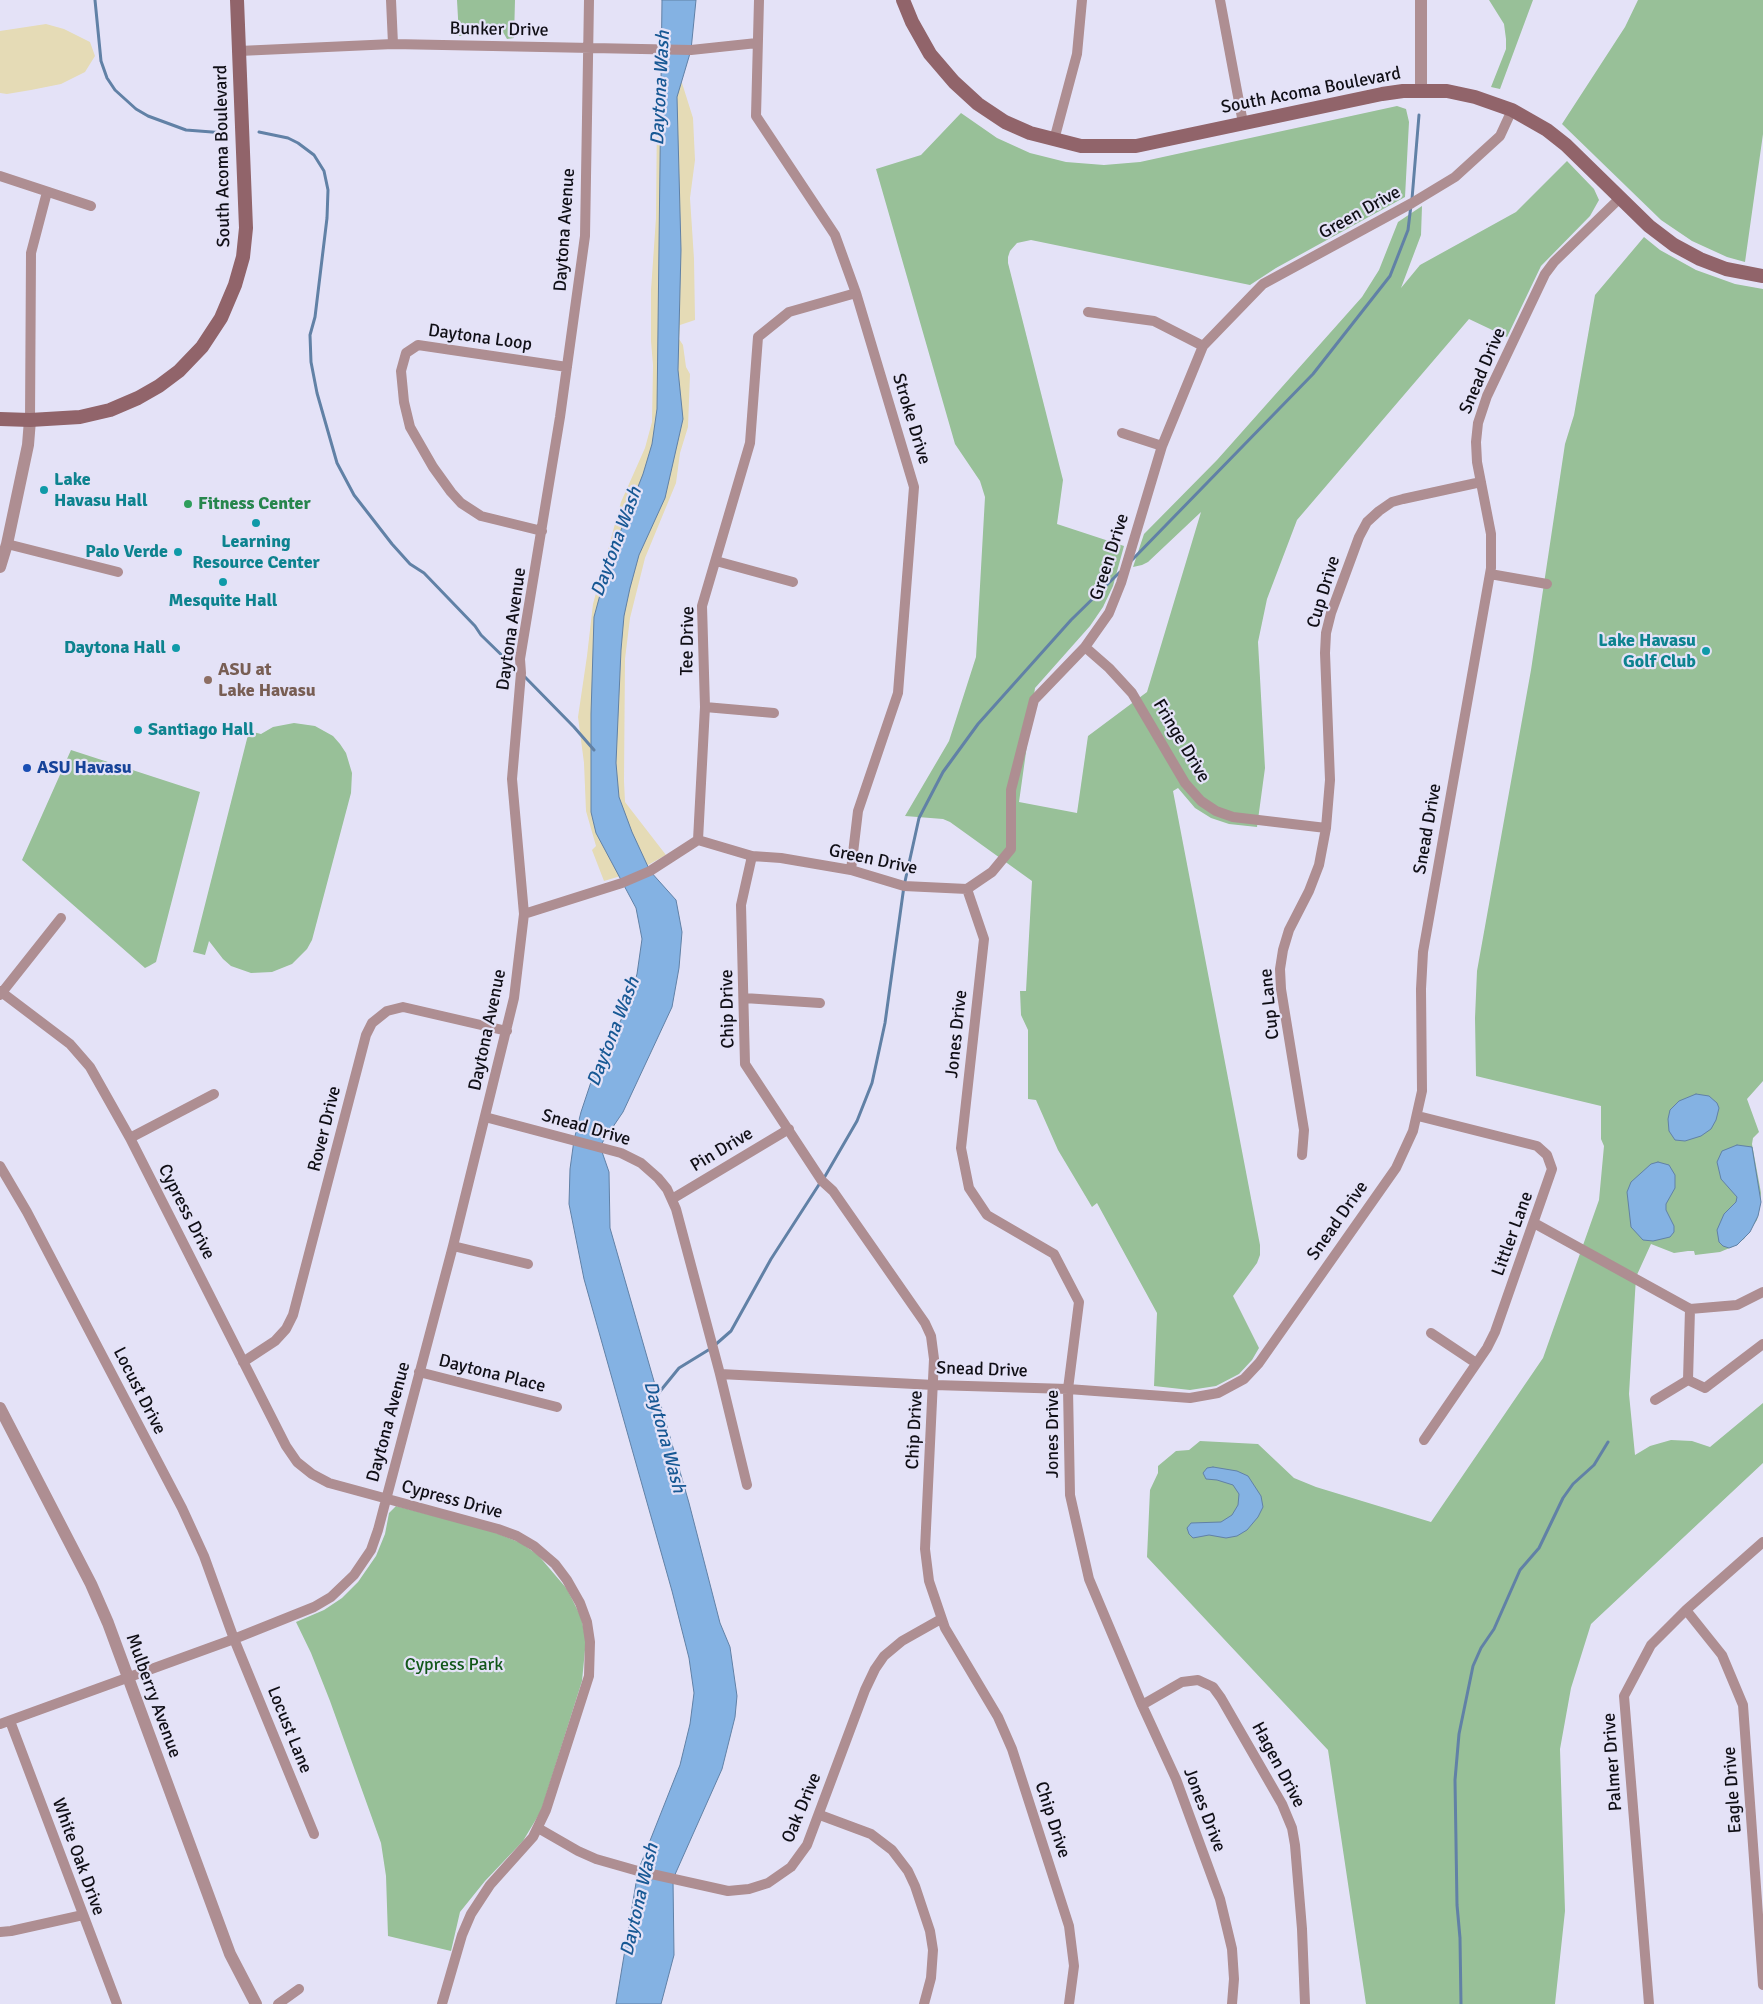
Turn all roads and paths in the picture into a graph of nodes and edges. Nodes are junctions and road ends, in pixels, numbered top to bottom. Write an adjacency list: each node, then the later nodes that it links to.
1 (237, 0): 12 (main road, South Acoma Boulevard)
2 (391, 0): 10 (street)
3 (589, 0): 11 (street, Daytona Avenue)
4 (759, 0): 9 (street, Stroke Drive)
5 (903, 0): 16 (main road, South Acoma Boulevard)
6 (1082, 0): 16 (street)
7 (1220, 0): 15 (street)
8 (1421, 0): 13 (street)
9 (757, 43): 11 (street, Bunker Drive); 22 (street, Stroke Drive)
10 (392, 44): 11 (street, Bunker Drive); 12 (street, Bunker Drive)
11 (589, 48): 25 (street, Daytona Avenue)
12 (239, 51): 27 (main road, South Acoma Boulevard)
13 (1421, 91): 14 (main road, South Acoma Boulevard); 15 (main road, South Acoma Boulevard)
14 (1512, 110): 19 (main road, South Acoma Boulevard); 24 (street, Green Drive)
15 (1243, 123): 16 (main road, South Acoma Boulevard)
16 (1054, 140)
17 (0, 176): 18 (street)
18 (47, 192): 20 (street); 27 (street)
19 (1620, 198): 21 (main road, South Acoma Boulevard); 30 (street, Snead Drive)
20 (91, 206)
21 (1763, 276)
22 (856, 293): 33 (street, Tee Drive); 45 (street, Stroke Drive)
23 (1088, 312): 24 (street)
24 (1203, 346): 29 (street, Green Drive)
25 (567, 367): 31 (street, Daytona Avenue); 31 (street, Daytona Loop)
26 (0, 419): 27 (main road, South Acoma Boulevard)
27 (30, 420): 32 (street)
28 (1122, 433): 29 (street)
29 (1162, 446): 39 (street, Green Drive)
30 (1481, 482): 36 (street, Snead Drive); 42 (street, Cup Drive)
31 (542, 531): 47 (street, Daytona Avenue)
32 (7, 544): 34 (street); 35 (street)
33 (716, 561): 37 (street); 40 (street, Tee Drive)
34 (0, 567)
35 (118, 572)
36 (1490, 574): 38 (street); 54 (street, Snead Drive)
37 (793, 582)
38 (1547, 584)
39 (1085, 647): 42 (street, Fringe Drive); 46 (street, Green Drive)
40 (705, 707): 41 (street); 43 (street, Tee Drive)
41 (774, 713)
42 (1326, 828): 58 (street, Cup Lane)
43 (698, 840): 44 (street, Green Drive); 47 (street)
44 (752, 856): 45 (street, Green Drive); 50 (street, Chip Drive)
45 (851, 870): 46 (street, Green Drive)
46 (967, 889): 74 (street, Jones Drive)
47 (524, 914): 52 (street, Daytona Avenue)
48 (61, 918): 49 (street)
49 (1, 993): 57 (street, Cypress Drive)
50 (744, 998): 51 (street); 56 (street, Chip Drive)
51 (820, 1004)
52 (507, 1031): 55 (street, Daytona Avenue); 68 (street, Rover Drive)
53 (214, 1094): 57 (street)
54 (1418, 1116): 61 (street, Littler Lane); 74 (street, Snead Drive)
55 (485, 1117): 60 (street, Snead Drive); 62 (street, Daytona Avenue)
56 (789, 1129): 60 (street, Pin Drive); 73 (street, Chip Drive)
57 (130, 1138): 68 (street, Cypress Drive)
58 (1302, 1155)
59 (0, 1166): 84 (street, Locust Drive)
60 (672, 1198): 71 (street, Snead Drive)
61 (1534, 1223): 65 (street); 69 (street, Littler Lane)
62 (453, 1246): 63 (street); 70 (street, Daytona Avenue)
63 (528, 1264)
64 (1763, 1292): 65 (street)
65 (1690, 1309): 72 (street)
66 (1431, 1332): 69 (street)
67 (1763, 1344): 72 (street)
68 (243, 1362): 80 (street, Cypress Drive)
69 (1476, 1363): 78 (street, Littler Lane)
70 (419, 1372): 76 (street, Daytona Place); 80 (street, Daytona Avenue)
71 (720, 1374): 73 (street, Snead Drive); 79 (street)
72 (1688, 1380): 75 (street)
73 (934, 1385): 74 (street, Snead Drive); 83 (street, Chip Drive)
74 (1068, 1389): 86 (street, Jones Drive)
75 (1655, 1400)
76 (557, 1407)
77 (0, 1408): 85 (street, Mulberry Avenue)
78 (1424, 1440)
79 (747, 1485)
80 (386, 1499): 84 (street, Daytona Avenue); 90 (street, Cypress Drive)
81 (1763, 1542): 82 (street, Palmer Drive)
82 (1686, 1610): 94 (street, Eagle Drive); 104 (street, Palmer Drive)
83 (941, 1619): 89 (street, Oak Drive); 101 (street, Chip Drive)
84 (234, 1639): 85 (street, Daytona Avenue); 91 (street, Locust Lane)
85 (127, 1676): 87 (street, Daytona Avenue); 97 (street, Mulberry Avenue)
86 (1142, 1705): 102 (street, Jones Drive); 103 (street, Hagen Drive)
87 (10, 1720): 88 (street, Daytona Avenue); 92 (street, White Oak Drive)
88 (0, 1724)
89 (820, 1815): 90 (street, Oak Drive); 100 (street)
90 (538, 1828): 99 (street, Cypress Drive)
91 (314, 1834)
92 (83, 1915): 93 (street); 96 (street, White Oak Drive)
93 (0, 1932)
94 (1763, 1985)
95 (299, 1989): 98 (street)
96 (117, 2004)
97 (256, 2004)
98 (278, 2004)
99 (442, 2004)
100 (924, 2004)
101 (1069, 2004)
102 (1232, 2004)
103 (1305, 2004)
104 (1649, 2004)

